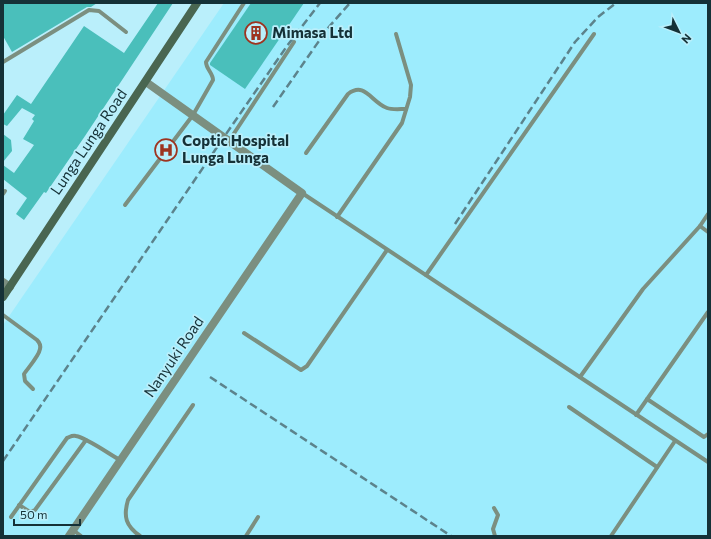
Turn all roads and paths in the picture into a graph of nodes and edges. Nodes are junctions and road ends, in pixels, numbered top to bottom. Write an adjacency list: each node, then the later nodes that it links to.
1 (197, 3): 8 (main road, Lunga Lunga Road)
2 (244, 3): 10 (lane)
3 (126, 32): 7 (lane)
4 (396, 34): 9 (lane)
5 (594, 34): 20 (lane)
6 (294, 42): 11 (lane)
7 (3, 62)
8 (146, 82): 10 (street); 21 (main road, Lunga Lunga Road)
9 (406, 109): 12 (lane); 16 (lane)
10 (193, 115): 11 (street); 14 (lane)
11 (230, 141): 13 (street)
12 (306, 152)
13 (302, 194): 16 (lane); 35 (street, Nanyuki Road)
14 (125, 205)
15 (708, 214): 17 (lane)
16 (337, 217): 19 (lane)
17 (700, 226): 18 (lane); 26 (lane)
18 (708, 232)
19 (387, 250): 20 (lane); 25 (lane)
20 (426, 275): 26 (lane)
21 (6, 284): 22 (main road, Lunga Lunga Road)
22 (3, 297)
23 (708, 312): 28 (lane)
24 (3, 315): 27 (lane)
25 (244, 333)
26 (580, 377): 31 (lane)
27 (33, 389)
28 (647, 399): 31 (lane); 32 (lane)
29 (193, 405): 44 (lane)
30 (570, 407): 37 (lane)
31 (636, 415): 34 (lane)
32 (708, 434)
33 (86, 440): 35 (lane); 38 (lane); 38 (lane)
34 (675, 441): 36 (lane); 37 (lane)
35 (120, 460): 42 (street, Nanyuki Road)
36 (708, 462)
37 (658, 467): 47 (lane)
38 (19, 505): 40 (lane)
39 (494, 508): 46 (lane)
40 (11, 517)
41 (258, 517): 45 (lane)
42 (70, 533): 43 (lane)
43 (81, 536)
44 (140, 536)
45 (246, 536)
46 (495, 536)
47 (611, 536)

